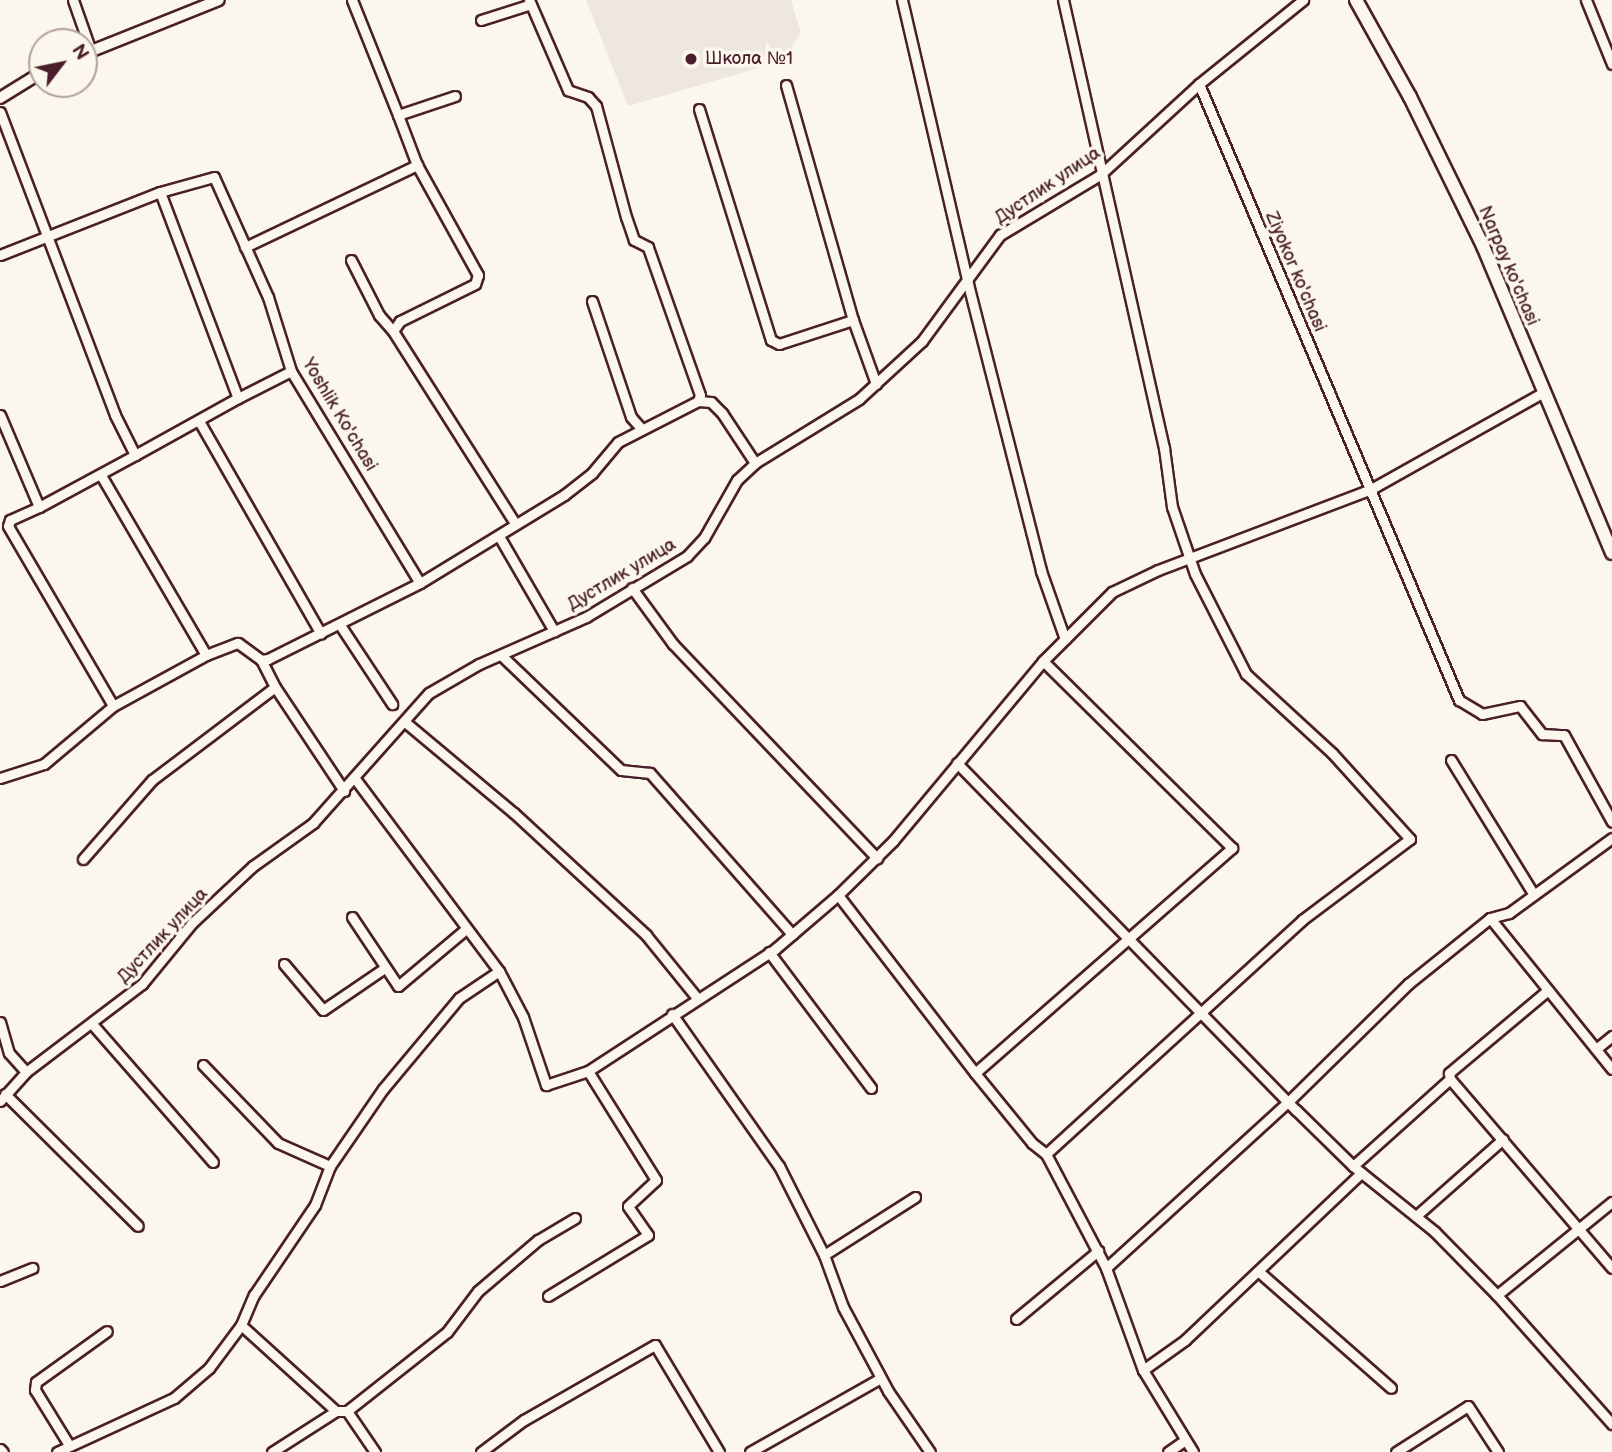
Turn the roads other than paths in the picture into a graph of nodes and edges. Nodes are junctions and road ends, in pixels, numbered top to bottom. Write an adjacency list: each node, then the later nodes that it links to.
1 (73, 0): 11 (street)
2 (219, 0): 12 (street)
3 (352, 0): 21 (street)
4 (902, 0): 29 (street)
5 (1063, 0): 23 (street)
6 (1303, 0): 15 (street, Дустлик улица)
7 (1356, 0): 35 (main road, Narpay ko'chasi)
8 (1586, 0): 13 (street)
9 (530, 2): 10 (street); 37 (street)
10 (481, 20)
11 (81, 28)
12 (98, 48)
13 (1612, 64)
14 (28, 80): 18 (street)
15 (1199, 84): 23 (street, Дустлик улица); 44 (street, Ziyokor ko'chasi)
16 (786, 85): 31 (street)
17 (455, 96): 21 (street)
18 (0, 97)
19 (699, 108): 31 (street)
20 (0, 112): 25 (street)
21 (398, 115): 22 (street)
22 (417, 165): 26 (street); 32 (street)
23 (1100, 175): 29 (street, Дустлик улица); 50 (street)
24 (160, 192): 25 (street); 26 (street, Yoshlik Ko'chasi); 36 (street)
25 (46, 236): 27 (street); 41 (street)
26 (245, 247): 33 (street, Yoshlik Ko'chasi)
27 (0, 255)
28 (351, 260): 32 (street)
29 (968, 284): 34 (street, Дустлик улица); 56 (street)
30 (592, 301): 40 (street)
31 (853, 320): 34 (street)
32 (393, 331): 46 (street)
33 (291, 371): 36 (street); 51 (street, Yoshlik Ko'chasi)
34 (876, 384): 42 (street, Дустлик улица)
35 (1542, 393): 44 (street); 49 (main road, Narpay ko'chasi)
36 (238, 398): 39 (street)
37 (698, 401): 40 (street); 42 (street)
38 (0, 415): 45 (street)
39 (199, 421): 41 (street); 55 (street)
40 (642, 428): 46 (street)
41 (135, 455): 43 (street)
42 (755, 463): 52 (street, Дустлик улица)
43 (102, 477): 45 (street); 57 (street)
44 (1371, 489): 50 (street); 70 (street, Ziyokor ko'chasi)
45 (39, 507): 47 (street)
46 (515, 523): 48 (street)
47 (4, 528): 63 (street)
48 (500, 538): 51 (street); 54 (street)
49 (1612, 553)
50 (1189, 559): 56 (street); 87 (street)
51 (420, 583): 53 (street)
52 (632, 588): 54 (street, Дустлик улица); 72 (street)
53 (340, 625): 55 (street); 62 (street)
54 (555, 631): 58 (street, Дустлик улица)
55 (321, 634): 59 (street)
56 (1065, 639): 60 (street)
57 (206, 654): 59 (street); 63 (street)
58 (501, 655): 64 (street, Дустлик улица); 79 (street)
59 (261, 660): 61 (street)
60 (1043, 661): 66 (street); 80 (street)
61 (275, 687): 69 (street); 73 (street)
62 (393, 704)
63 (113, 706): 67 (street)
64 (405, 722): 68 (street, Дустлик улица); 86 (street)
65 (1451, 760): 75 (street)
66 (957, 763): 72 (street); 80 (street)
67 (0, 778)
68 (356, 780): 69 (street, Дустлик улица); 78 (street)
69 (344, 791): 90 (street, Дустлик улица)
70 (1612, 822)
71 (1612, 838): 75 (street)
72 (877, 858): 74 (street)
73 (83, 859)
74 (838, 895): 79 (street); 97 (street)
75 (1534, 895): 77 (street)
76 (352, 917): 83 (street)
77 (1490, 918): 85 (street); 101 (street)
78 (466, 929): 83 (street); 84 (street)
79 (792, 933): 81 (street)
80 (1132, 937): 87 (street); 97 (street)
81 (769, 952): 86 (street); 99 (street)
82 (284, 964): 83 (street)
83 (383, 969)
84 (499, 971): 95 (street); 105 (street)
85 (1548, 990): 92 (street); 98 (street)
86 (697, 998): 88 (street)
87 (1202, 1012): 101 (street); 103 (street)
88 (672, 1014): 95 (street); 115 (street)
89 (0, 1022): 96 (street)
90 (93, 1025): 96 (street, Дустлик улица); 104 (street)
91 (1612, 1036): 92 (street)
92 (1596, 1049): 94 (street)
93 (203, 1065): 105 (street)
94 (1612, 1069)
95 (588, 1071): 122 (street)
96 (26, 1072): 100 (street, Дустлик улица)
97 (975, 1073): 103 (street)
98 (1450, 1079): 102 (street); 106 (street)
99 (871, 1088)
100 (3, 1098): 112 (street)
101 (1289, 1101): 106 (street); 117 (street)
102 (1503, 1139): 110 (street); 113 (street)
103 (1046, 1154): 114 (street)
104 (213, 1162)
105 (330, 1166): 124 (street)
106 (1353, 1166): 107 (street)
107 (1362, 1173): 110 (street); 119 (street)
108 (915, 1197): 115 (street)
109 (1612, 1202): 113 (street)
110 (1416, 1216): 121 (street)
111 (575, 1218): 129 (street)
112 (138, 1226)
113 (1577, 1230): 118 (street); 121 (street)
114 (1098, 1251): 117 (street); 123 (street)
115 (824, 1255): 127 (street)
116 (32, 1268): 120 (street)
117 (1106, 1268): 126 (street)
118 (1612, 1268)
119 (1258, 1271): 126 (street); 128 (street)
120 (0, 1281)
121 (1497, 1295): 130 (street)
122 (548, 1296)
123 (1016, 1319)
124 (241, 1325): 129 (street); 132 (street)
125 (107, 1331): 132 (street)
126 (1143, 1370): 131 (street)
127 (881, 1378): 138 (street); 139 (street)
128 (1391, 1388)
129 (341, 1411): 134 (street); 135 (street)
130 (1611, 1421)
131 (1185, 1440): 140 (street); 141 (street)
132 (69, 1445): 133 (street)
133 (57, 1452)
134 (272, 1452)
135 (375, 1452)
136 (481, 1452): 137 (street)
137 (718, 1452)
138 (750, 1452)
139 (930, 1452)
140 (1168, 1452)
141 (1193, 1452)
142 (1396, 1452): 143 (street)
143 (1498, 1452)

